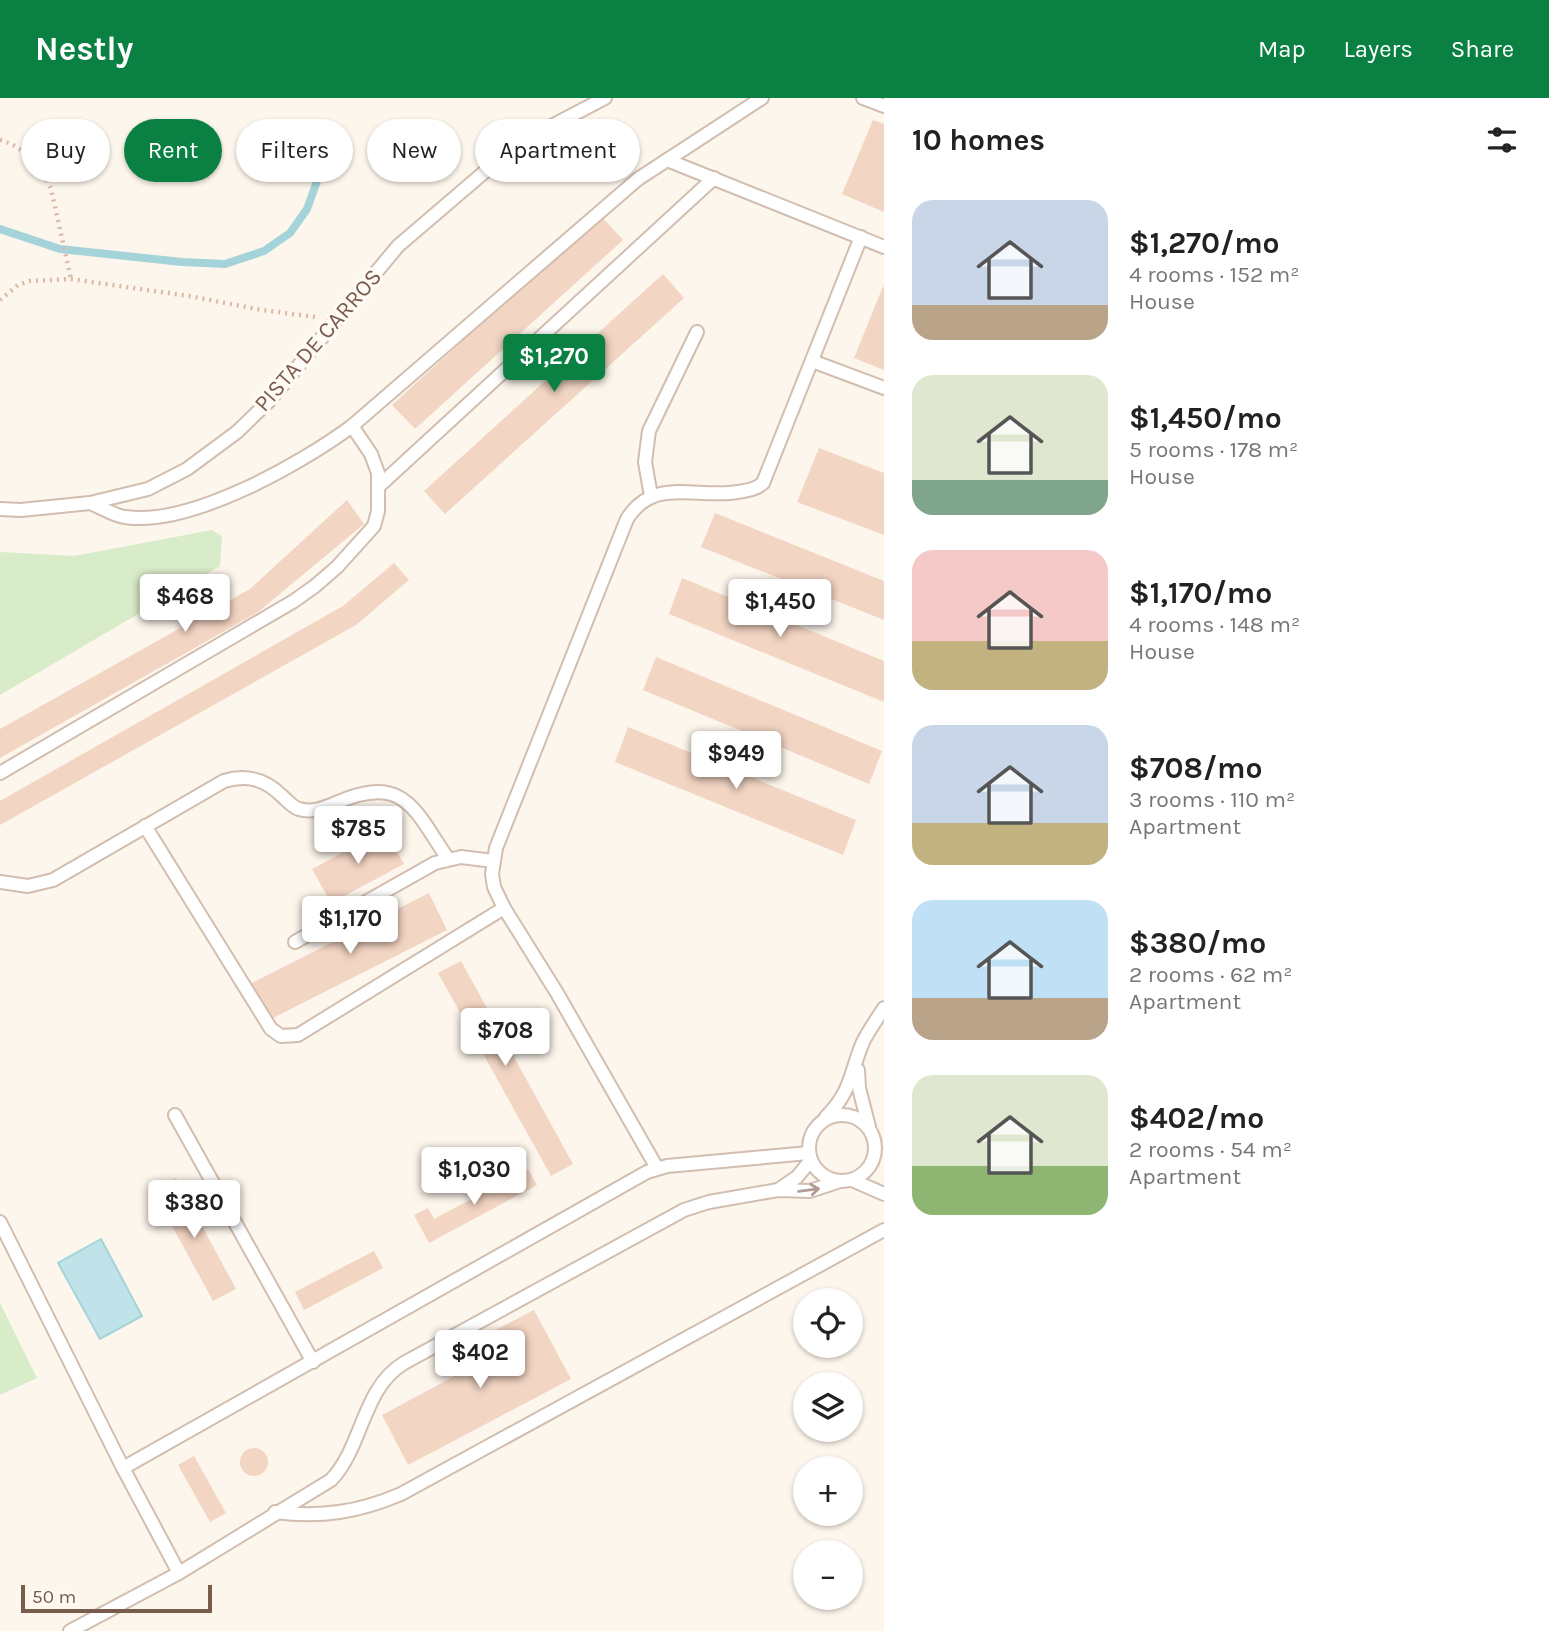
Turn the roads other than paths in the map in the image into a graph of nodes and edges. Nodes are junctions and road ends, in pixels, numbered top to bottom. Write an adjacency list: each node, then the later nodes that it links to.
1 (605, 98): 15 (lane, PISTA DE CARROS)
2 (762, 98): 5 (lane)
3 (863, 98): 4 (lane)
4 (884, 106)
5 (667, 160): 6 (lane); 12 (lane)
6 (714, 178): 7 (lane); 13 (lane)
7 (861, 237): 8 (lane); 10 (lane)
8 (884, 247)
9 (697, 332): 14 (lane)
10 (812, 360): 11 (lane); 14 (lane)
11 (884, 388)
12 (352, 426): 13 (lane); 15 (lane)
13 (379, 486): 17 (lane)
14 (652, 496): 20 (lane)
15 (90, 503): 16 (lane, PISTA DE CARROS)
16 (0, 509)
17 (0, 773)
18 (145, 827): 19 (lane); 21 (lane); 22 (lane)
19 (448, 859): 20 (lane); 23 (lane)
20 (493, 861): 22 (lane)
21 (0, 882)
22 (503, 908): 31 (lane)
23 (295, 942)
24 (884, 1008): 25 (lane)
25 (858, 1061): 27 (lane); 28 (lane)
26 (175, 1115): 37 (lane)
27 (821, 1122): 28 (lane); 29 (lane)
28 (874, 1144): 30 (lane); 32 (lane)
29 (810, 1156): 31 (lane); 32 (lane); 33 (lane)
30 (884, 1164)
31 (657, 1168): 37 (lane)
32 (846, 1180): 33 (lane, one-way to 32); 34 (lane)
33 (778, 1189): 39 (lane)
34 (884, 1194)
35 (0, 1222): 38 (lane)
36 (884, 1230): 39 (lane)
37 (313, 1362): 38 (lane)
38 (123, 1468): 40 (lane)
39 (275, 1512): 40 (lane)
40 (179, 1573): 41 (lane)
41 (70, 1631)

